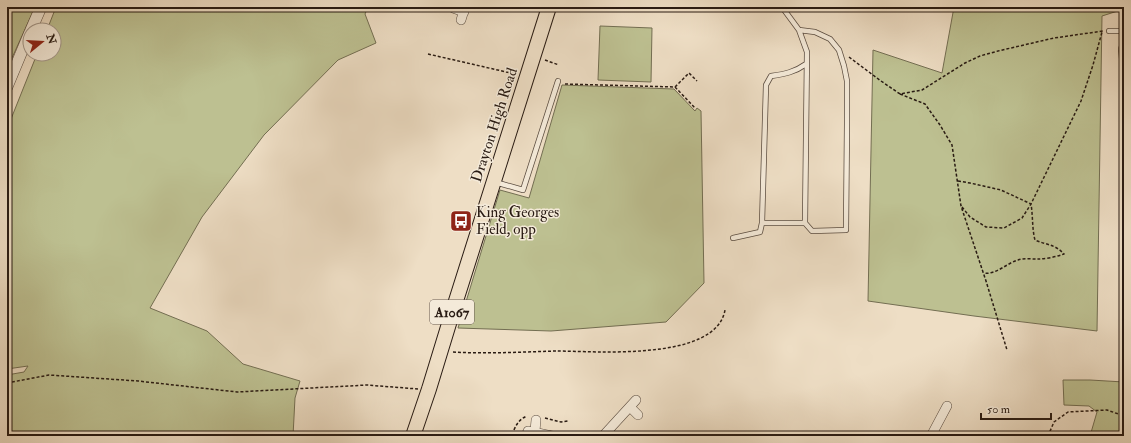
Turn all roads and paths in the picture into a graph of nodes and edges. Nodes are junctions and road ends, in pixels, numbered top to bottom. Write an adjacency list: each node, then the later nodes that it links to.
1 (41, 7): 6 (street)
2 (549, 7): 15 (main road, Drayton High Road / A1067)
3 (782, 7): 7 (lane)
4 (452, 8): 5 (street)
5 (464, 13)
6 (34, 22)
7 (799, 30): 13 (lane); 16 (lane)
8 (1109, 31): 9 (lane); 10 (path)
9 (1124, 31)
10 (1102, 32): 24 (path); 28 (path)
11 (1124, 39): 18 (lane)
12 (22, 50): 22 (street)
13 (839, 50): 24 (path); 31 (lane)
14 (428, 54): 19 (path)
15 (533, 56): 17 (path); 19 (main road, Drayton High Road / A1067)
16 (806, 64): 30 (lane); 31 (lane)
17 (559, 65)
18 (1123, 69)
19 (527, 76): 26 (main road, Drayton High Road / A1067)
20 (697, 81): 23 (path)
21 (557, 82): 23 (path); 26 (lane)
22 (7, 87)
23 (674, 87): 25 (path)
24 (900, 94): 27 (path)
25 (695, 108)
26 (494, 181): 36 (main road, Drayton High Road / A1067)
27 (957, 181): 28 (path); 29 (path)
28 (1031, 204): 29 (path); 33 (path)
29 (961, 206): 33 (path)
30 (762, 223): 31 (lane); 32 (lane)
31 (805, 223)
32 (733, 238)
33 (984, 273): 35 (path)
34 (725, 310): 36 (path)
35 (1007, 350)
36 (441, 352): 38 (main road, Drayton High Road / A1067)
37 (7, 383): 38 (path)
38 (430, 389): 44 (main road, Drayton High Road / A1067)
39 (947, 406): 48 (street)
40 (638, 414): 47 (street)
41 (1124, 416): 49 (path)
42 (536, 420): 43 (street)
43 (531, 431): 45 (lane); 46 (street)
44 (413, 436)
45 (519, 436)
46 (552, 436)
47 (603, 436)
48 (930, 436)
49 (1048, 436)

